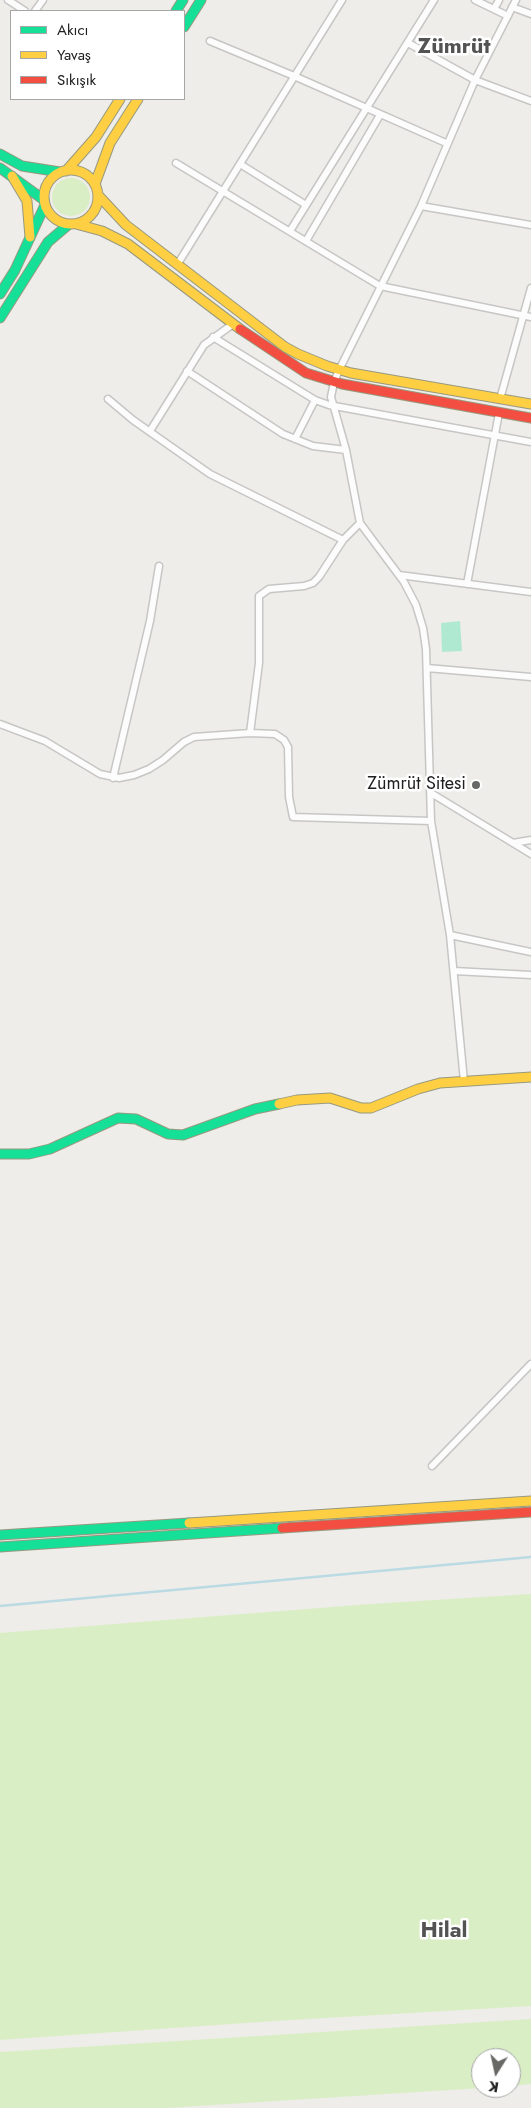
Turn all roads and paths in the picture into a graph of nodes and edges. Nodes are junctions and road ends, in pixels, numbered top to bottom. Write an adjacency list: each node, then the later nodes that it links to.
1 (8, 0): 10 (street)
2 (201, 0): 13 (street)
3 (342, 0): 16 (street)
4 (434, 0): 15 (street)
5 (474, 0): 9 (street)
6 (499, 0): 9 (street)
7 (516, 0): 8 (street)
8 (512, 7): 11 (street); 12 (street)
9 (494, 9): 12 (street)
10 (23, 10)
11 (531, 14)
12 (508, 16): 17 (street)
13 (185, 25)
14 (210, 41): 16 (street)
15 (408, 43): 17 (street); 21 (street)
16 (294, 76): 21 (street); 26 (street)
17 (474, 80): 20 (street); 23 (street)
18 (119, 100): 28 (street)
19 (137, 100): 30 (street)
20 (531, 102)
21 (366, 109): 22 (street); 34 (street)
22 (380, 115): 23 (street); 40 (street)
23 (446, 143): 35 (street)
24 (0, 154): 28 (street)
25 (176, 163): 31 (street)
26 (240, 164): 31 (street); 34 (street)
27 (0, 168): 29 (street)
28 (63, 171): 30 (street); 33 (street)
29 (12, 176): 33 (street); 39 (street)
30 (95, 184): 32 (street)
31 (224, 191): 38 (street); 41 (street)
32 (98, 195): 36 (street); 41 (street)
33 (44, 202): 36 (street); 39 (street)
34 (306, 206): 38 (street)
35 (421, 206): 37 (street); 42 (street)
36 (72, 224): 47 (street); 48 (street)
37 (531, 226)
38 (290, 231): 40 (street)
39 (30, 239): 44 (street)
40 (306, 241): 42 (street)
41 (177, 265): 50 (street)
42 (380, 286): 45 (street); 50 (street)
43 (531, 288): 45 (street)
44 (0, 294)
45 (523, 315): 46 (street); 54 (street)
46 (531, 317)
47 (0, 318)
48 (233, 324): 49 (street); 52 (street)
49 (214, 337): 51 (street); 55 (street)
50 (339, 370): 52 (street); 54 (street)
51 (187, 371): 60 (street); 62 (street)
52 (334, 382): 57 (street); 58 (street)
53 (108, 399): 60 (street)
54 (500, 399): 56 (street)
55 (315, 400): 57 (street); 62 (street)
56 (531, 404)
57 (333, 406): 61 (street); 64 (street)
58 (499, 413): 59 (street); 61 (street)
59 (531, 418)
60 (150, 431): 66 (street)
61 (495, 435): 63 (street); 69 (street)
62 (295, 439): 64 (street)
63 (531, 442)
64 (346, 450): 65 (street)
65 (360, 523): 66 (street); 68 (street)
66 (343, 540): 74 (street)
67 (159, 566): 75 (street)
68 (399, 575): 69 (street); 71 (street)
69 (468, 584): 70 (street)
70 (531, 592)
71 (427, 668): 72 (street); 76 (street)
72 (531, 677)
73 (0, 724): 75 (street)
74 (250, 733): 75 (street); 77 (street)
75 (113, 778)
76 (431, 793): 77 (street); 79 (street)
77 (431, 821): 81 (street)
78 (531, 840): 79 (street)
79 (513, 843): 80 (street)
80 (531, 854)
81 (450, 935): 82 (street); 83 (street)
82 (531, 952)
83 (454, 971): 84 (street); 86 (street)
84 (531, 975)
85 (531, 1077): 86 (street)
86 (464, 1081): 87 (street)
87 (0, 1154)
88 (531, 1364): 89 (street)
89 (432, 1466)
90 (531, 1501): 92 (street)
91 (531, 1512): 93 (street)
92 (0, 1535)
93 (0, 1547)

